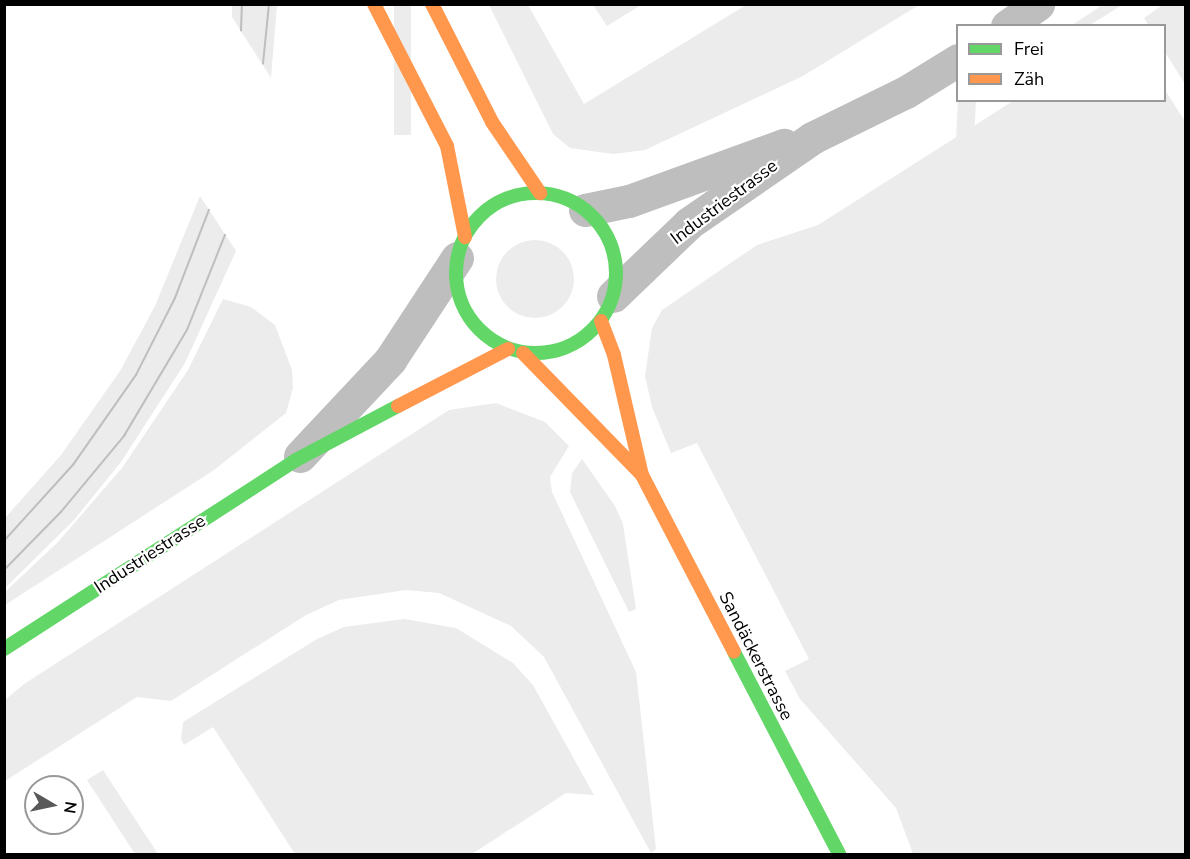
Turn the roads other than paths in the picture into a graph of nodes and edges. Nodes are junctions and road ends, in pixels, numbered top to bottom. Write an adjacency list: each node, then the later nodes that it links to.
1 (374, 4): 9 (street)
2 (432, 4): 7 (street)
3 (1038, 4): 4 (street)
4 (1010, 24)
5 (956, 61): 6 (street, Industriestrasse)
6 (812, 138): 8 (street, Industriestrasse); 10 (street, Industriestrasse)
7 (540, 193): 8 (street); 9 (street)
8 (585, 210): 10 (street)
9 (461, 248): 11 (street); 13 (street, Industriestrasse)
10 (607, 309): 12 (street); 14 (street, Sandäckerstrasse)
11 (508, 349): 12 (street); 13 (street, Industriestrasse)
12 (523, 353): 14 (street, Sandäckerstrasse)
13 (296, 460): 15 (street, Industriestrasse)
14 (642, 475): 16 (street, Sandäckerstrasse)
15 (4, 649)
16 (839, 855)

